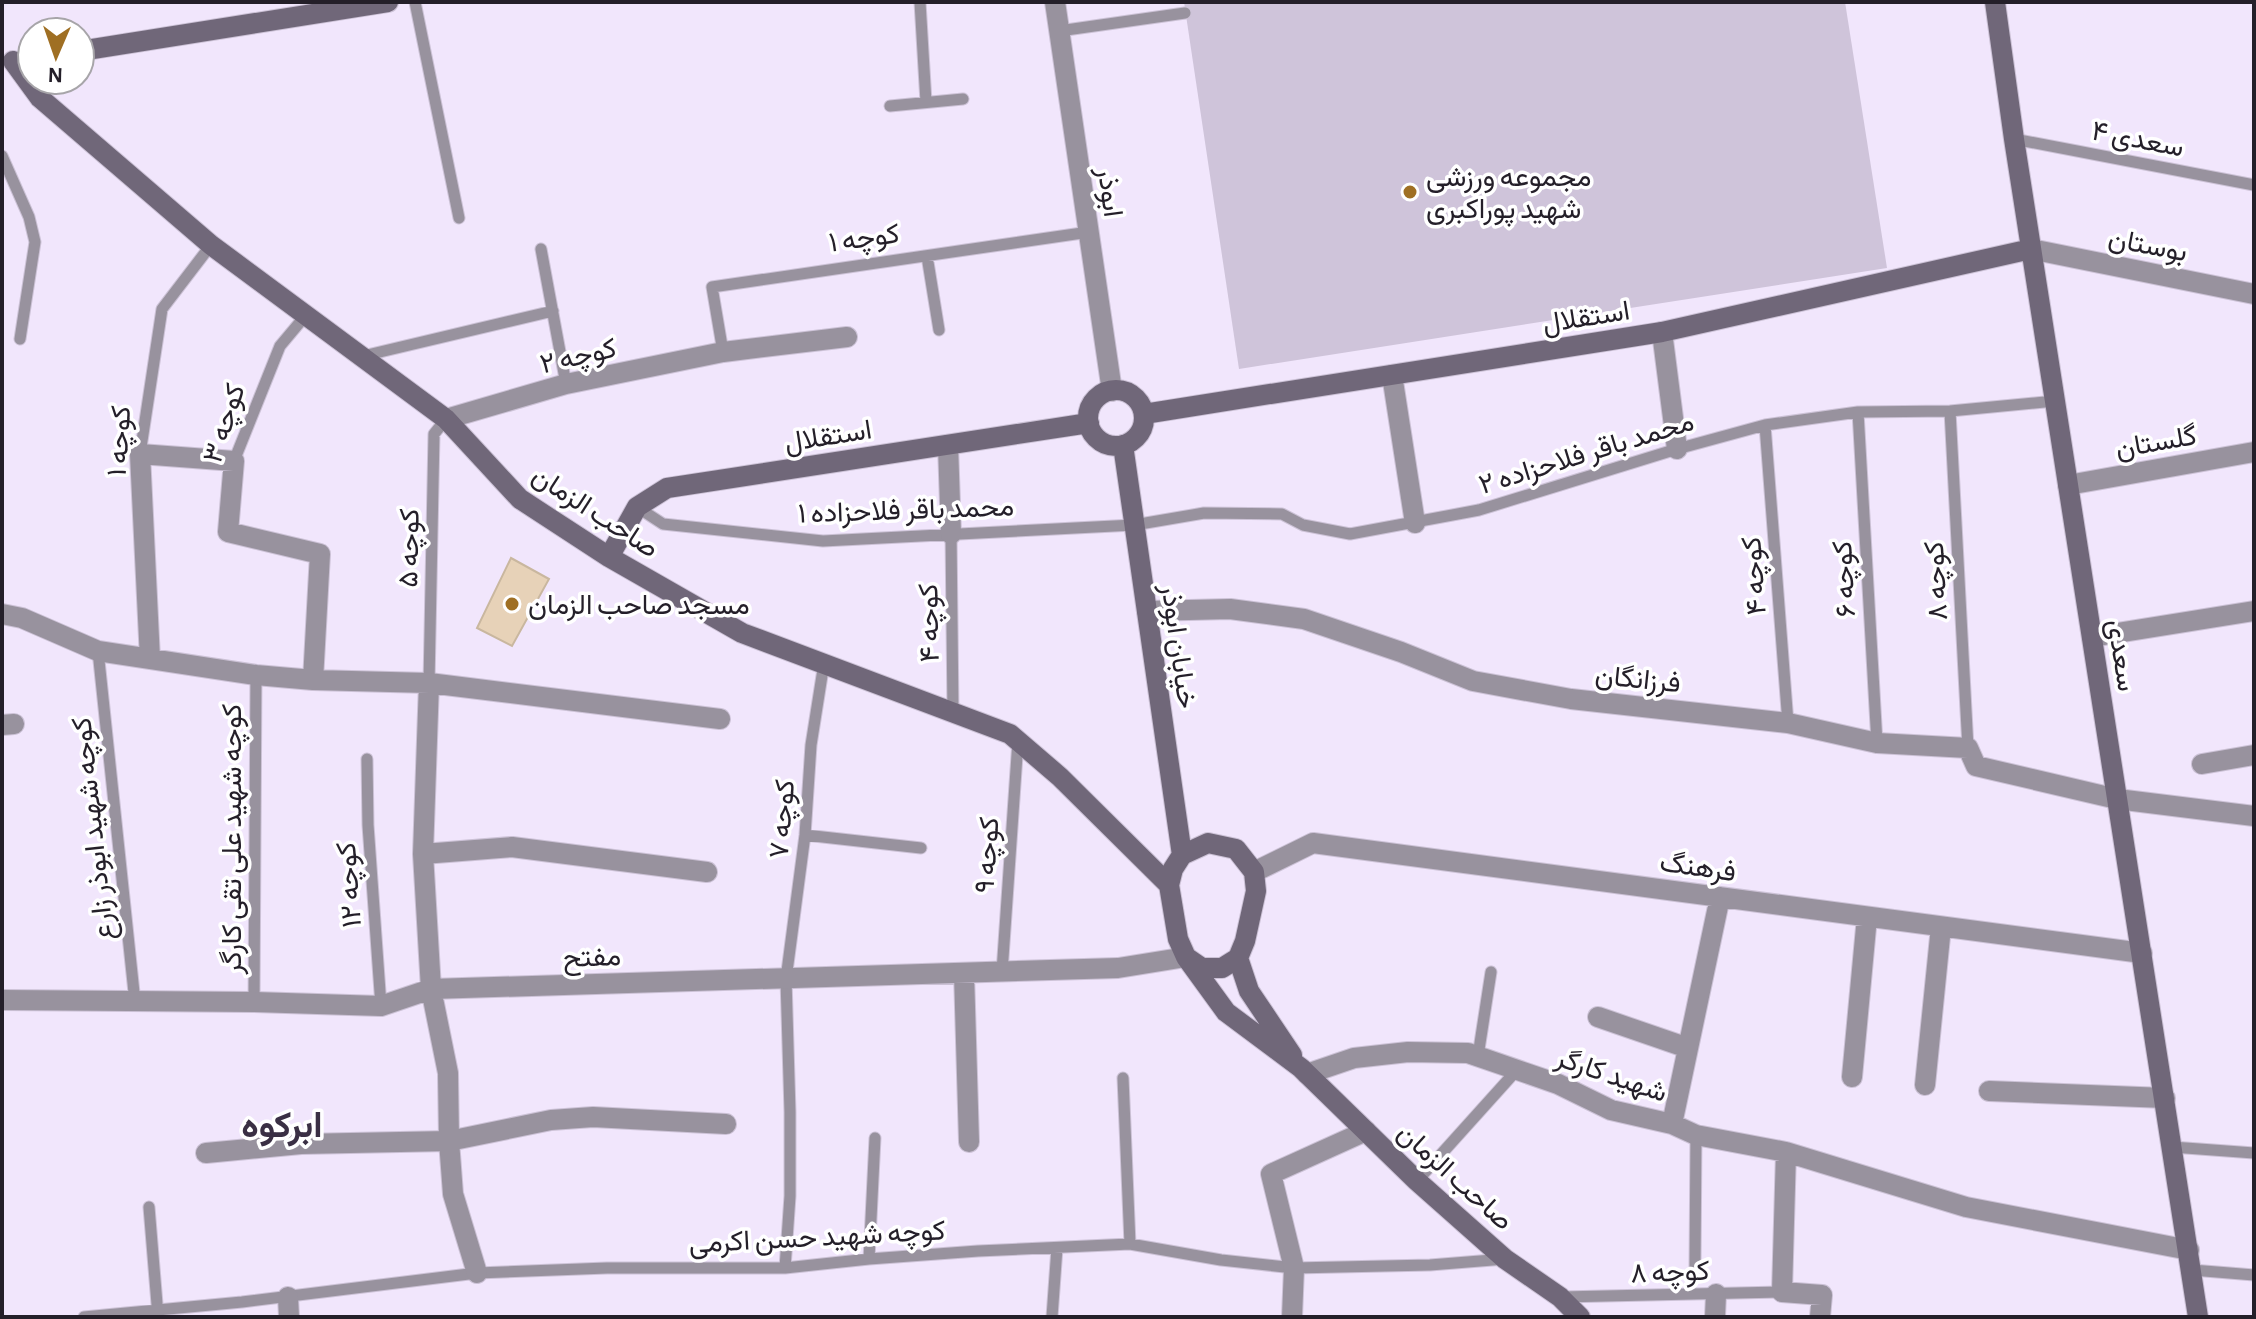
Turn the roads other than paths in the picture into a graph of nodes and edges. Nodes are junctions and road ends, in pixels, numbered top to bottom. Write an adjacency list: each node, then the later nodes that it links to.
1 (388, 2): 8 (street)
2 (415, 2): 16 (lane)
3 (920, 2): 11 (lane)
4 (1055, 2): 7 (street, ابوذر)
5 (1995, 2): 13 (street, سعدی)
6 (1185, 13): 7 (lane)
7 (1059, 31): 17 (street, ابوذر)
8 (96, 48)
9 (39, 96): 18 (street, صاحب الزمان)
10 (963, 99): 11 (lane)
11 (926, 102): 12 (lane)
12 (890, 106)
13 (2014, 139): 15 (lane, سعدی ۴); 20 (street, سعدی)
14 (2, 156): 28 (lane)
15 (2254, 185)
16 (459, 218)
17 (1089, 232): 21 (lane, کوچه ۱); 33 (street, ابوذر)
18 (211, 245): 24 (street, صاحب الزمان); 45 (lane, کوچه ۱)
19 (541, 249): 23 (lane)
20 (2031, 249): 22 (street, بوستان); 26 (street, استقلال); 34 (street, سعدی)
21 (927, 256): 25 (lane); 29 (lane, کوچه ۱)
22 (2254, 294)
23 (553, 311): 30 (lane); 32 (lane)
24 (306, 315): 30 (street, صاحب الزمان); 46 (lane, کوچه ۳)
25 (939, 330)
26 (1662, 332): 31 (street, استقلال); 43 (street)
27 (847, 337): 29 (street, کوچه ۲)
28 (20, 339)
29 (723, 352): 32 (street, کوچه ۲)
30 (363, 356): 38 (street, صاحب الزمان)
31 (1392, 375): 37 (street, استقلال); 49 (street)
32 (566, 384): 38 (street, کوچه ۲)
33 (1112, 391): 37 (street); 39 (street)
34 (2055, 401): 35 (lane, محمد باقر فلاحزاده ۲); 47 (street, سعدی)
35 (1950, 411): 36 (lane, محمد باقر فلاحزاده ۲); 68 (lane, کوچه ۸)
36 (1858, 412): 40 (lane, محمد باقر فلاحزاده ۲); 67 (lane, کوچه ۶)
37 (1144, 414): 42 (street)
38 (446, 419): 52 (street, صاحب الزمان); 62 (lane, کوچه ۵)
39 (1089, 423): 41 (street, استقلال); 42 (street)
40 (1765, 425): 43 (lane, محمد باقر فلاحزاده ۲); 65 (lane, کوچه ۴)
41 (948, 445): 48 (street, استقلال); 51 (street)
42 (1123, 445): 50 (street, خیابان ابوذر)
43 (1677, 449): 49 (lane, محمد باقر فلاحزاده ۲)
44 (2254, 452): 47 (street, گلستان)
45 (140, 454): 46 (street); 58 (street, کوچه ۱)
46 (234, 461): 61 (street, کوچه ۳)
47 (2068, 485): 56 (street, سعدی)
48 (637, 507): 51 (lane, محمد باقر فلاحزاده ۱); 52 (street)
49 (1415, 523): 50 (lane, محمد باقر فلاحزاده ۲)
50 (1134, 525): 51 (lane, محمد باقر فلاحزاده ۱); 53 (street, خیابان ابوذر)
51 (951, 534): 63 (lane, کوچه ۴)
52 (609, 557): 59 (street, صاحب الزمان)
53 (1147, 611): 65 (street, فرزانگان); 77 (street, خیابان ابوذر)
54 (2254, 611): 56 (street)
55 (2, 614): 57 (street)
56 (2092, 637): 72 (street, سعدی)
57 (98, 651): 58 (street); 93 (lane, کوچه شهید ابوذر زارع)
58 (150, 659): 60 (street)
59 (824, 663): 63 (street, صاحب الزمان); 74 (lane, کوچه ۷)
60 (256, 675): 61 (street); 94 (lane, کوچه شهید علی تقی کارگر)
61 (313, 680): 62 (street)
62 (429, 683): 64 (street); 76 (street)
63 (953, 712): 66 (street, صاحب الزمان)
64 (720, 719)
65 (1788, 723): 67 (street, فرزانگان)
66 (1018, 740): 80 (street, صاحب الزمان); 87 (lane, کوچه ۹)
67 (1877, 743): 68 (street, فرزانگان)
68 (1968, 748): 72 (street)
69 (2254, 755): 71 (street)
70 (367, 759): 95 (lane, کوچه ۱۲)
71 (2202, 764)
72 (2117, 799): 73 (street); 84 (street, سعدی)
73 (2254, 816)
74 (805, 835): 75 (lane); 90 (lane, کوچه ۷)
75 (921, 848)
76 (423, 854): 78 (street); 91 (street)
77 (1182, 855): 79 (street); 80 (street)
78 (707, 872)
79 (1254, 872): 81 (street, فرهنگ); 86 (street)
80 (1169, 885): 85 (street)
81 (1720, 897): 82 (street, فرهنگ); 97 (street, شهید کارگر)
82 (1867, 917): 83 (street, فرهنگ); 101 (street)
83 (1941, 927): 84 (street, فرهنگ); 103 (street)
84 (2142, 953): 105 (street, سعدی)
85 (1186, 957): 86 (street); 87 (street, مفتح); 99 (street)
86 (1238, 958): 99 (street)
87 (1002, 972): 89 (street, مفتح)
88 (1491, 972): 98 (lane)
89 (964, 973): 90 (street, مفتح); 112 (street)
90 (786, 979): 91 (street, مفتح); 125 (lane, کوچه ۷)
91 (431, 989): 95 (street, مفتح); 111 (street)
92 (2, 1000): 93 (street, مفتح)
93 (135, 1002): 94 (street, مفتح)
94 (254, 1002): 95 (street, مفتح)
95 (381, 1006)
96 (1598, 1017): 97 (street)
97 (1688, 1048): 107 (street, شهید کارگر)
98 (1478, 1056): 99 (street, شهید کارگر); 100 (street, شهید کارگر)
99 (1304, 1071): 108 (street, صاحب الزمان)
100 (1516, 1071): 107 (street, شهید کارگر); 117 (lane)
101 (1852, 1077)
102 (1123, 1078): 119 (lane)
103 (1925, 1085)
104 (1989, 1091): 105 (street)
105 (2165, 1098): 113 (street, سعدی)
106 (726, 1124): 111 (street)
107 (1672, 1124): 109 (street)
108 (1366, 1131): 117 (street, صاحب الزمان); 126 (street)
109 (1696, 1135): 114 (street); 124 (lane)
110 (875, 1138): 121 (lane)
111 (449, 1141): 115 (street); 127 (street)
112 (969, 1142)
113 (2172, 1147): 116 (lane); 123 (street, سعدی)
114 (1786, 1152): 123 (street); 129 (street)
115 (206, 1153)
116 (2254, 1153)
117 (1417, 1181): 122 (street, صاحب الزمان)
118 (149, 1207): 133 (lane)
119 (1130, 1244): 120 (lane, کوچه شهید حسن اکرمی); 126 (lane, کوچه شهید حسن اکرمی)
120 (1057, 1248): 121 (lane, کوچه شهید حسن اکرمی); 135 (lane)
121 (869, 1259): 125 (lane, کوچه شهید حسن اکرمی)
122 (1505, 1259): 126 (lane, کوچه شهید حسن اکرمی); 131 (street, صاحب الزمان)
123 (2190, 1260): 128 (lane); 140 (street, سعدی)
124 (1695, 1266)
125 (785, 1268): 127 (lane, کوچه شهید حسن اکرمی)
126 (1294, 1268): 136 (street)
127 (477, 1273): 132 (lane, کوچه شهید حسن اکرمی)
128 (2254, 1275)
129 (1782, 1292): 130 (lane, کوچه ۸); 139 (street)
130 (1716, 1294): 131 (lane, کوچه ۸); 138 (street)
131 (1560, 1297): 137 (street, صاحب الزمان)
132 (289, 1307): 133 (lane, کوچه شهید حسن اکرمی)
133 (158, 1314): 134 (lane, کوچه شهید حسن اکرمی)
134 (84, 1317)
135 (1052, 1317)
136 (1292, 1317)
137 (1580, 1317)
138 (1715, 1317)
139 (1820, 1317)
140 (2198, 1317)

